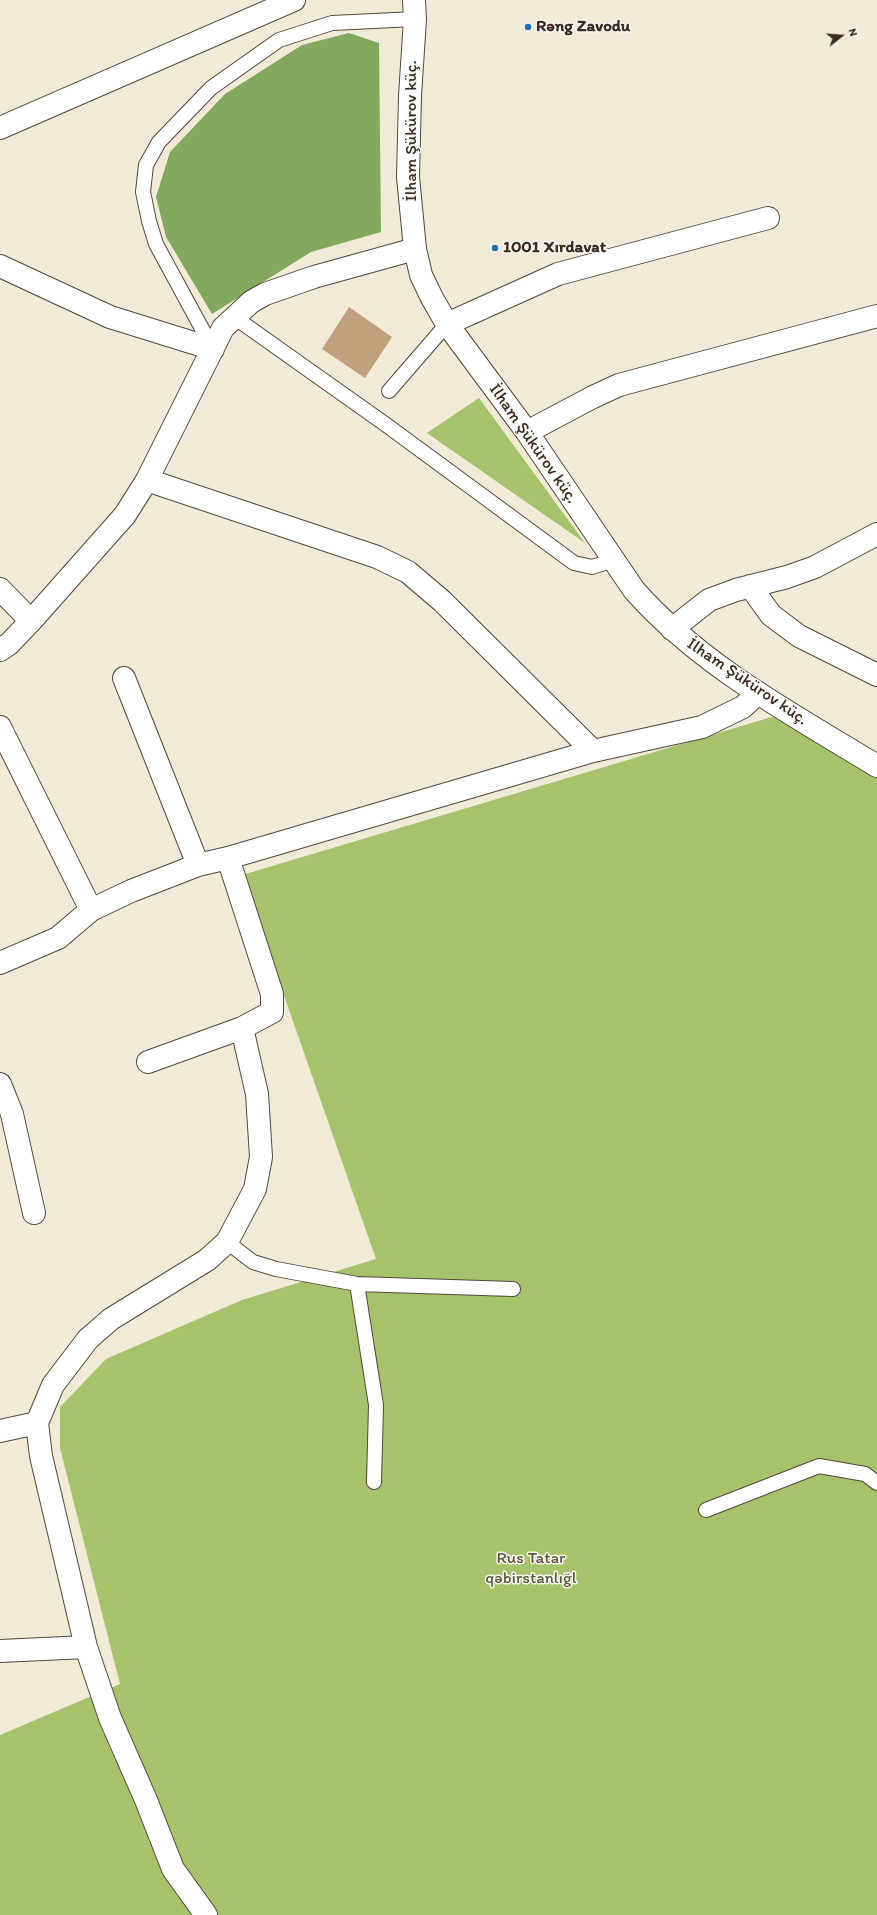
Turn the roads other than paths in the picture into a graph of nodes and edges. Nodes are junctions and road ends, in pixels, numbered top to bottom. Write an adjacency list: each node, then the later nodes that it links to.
1 (294, 0): 3 (street)
2 (414, 10): 5 (street, İlham Şükürov küç.); 10 (lane)
3 (0, 128)
4 (768, 218): 9 (street)
5 (415, 249): 7 (street); 9 (street, İlham Şükürov küç.)
6 (0, 266): 10 (street)
7 (234, 316): 10 (street); 15 (lane)
8 (877, 316): 12 (street)
9 (448, 324): 11 (lane); 12 (street, İlham Şükürov küç.)
10 (213, 349): 13 (street)
11 (389, 391)
12 (527, 432): 15 (street, İlham Şükürov küç.)
13 (147, 480): 18 (street); 25 (street)
14 (877, 534): 16 (street)
15 (614, 560): 19 (street, İlham Şükürov küç.)
16 (750, 586): 19 (street); 21 (street)
17 (0, 589): 18 (street)
18 (32, 621): 20 (street)
19 (672, 629): 23 (street, İlham Şükürov küç.)
20 (0, 650)
21 (877, 675)
22 (124, 678): 28 (street)
23 (758, 693): 25 (street); 26 (street, İlham Şükürov küç.)
24 (0, 727): 29 (street)
25 (593, 751): 27 (street)
26 (877, 766)
27 (228, 858): 28 (street); 31 (street)
28 (198, 865): 29 (street)
29 (90, 910): 30 (street)
30 (0, 963)
31 (242, 1028): 32 (street); 35 (street)
32 (148, 1062)
33 (0, 1084): 34 (street)
34 (34, 1213)
35 (227, 1242): 36 (lane); 38 (street)
36 (357, 1284): 37 (lane); 40 (lane)
37 (513, 1289)
38 (37, 1423): 39 (street); 43 (street)
39 (0, 1432)
40 (374, 1482)
41 (877, 1483): 42 (lane)
42 (706, 1510)
43 (86, 1647): 44 (street); 45 (street)
44 (0, 1651)
45 (206, 1915)

